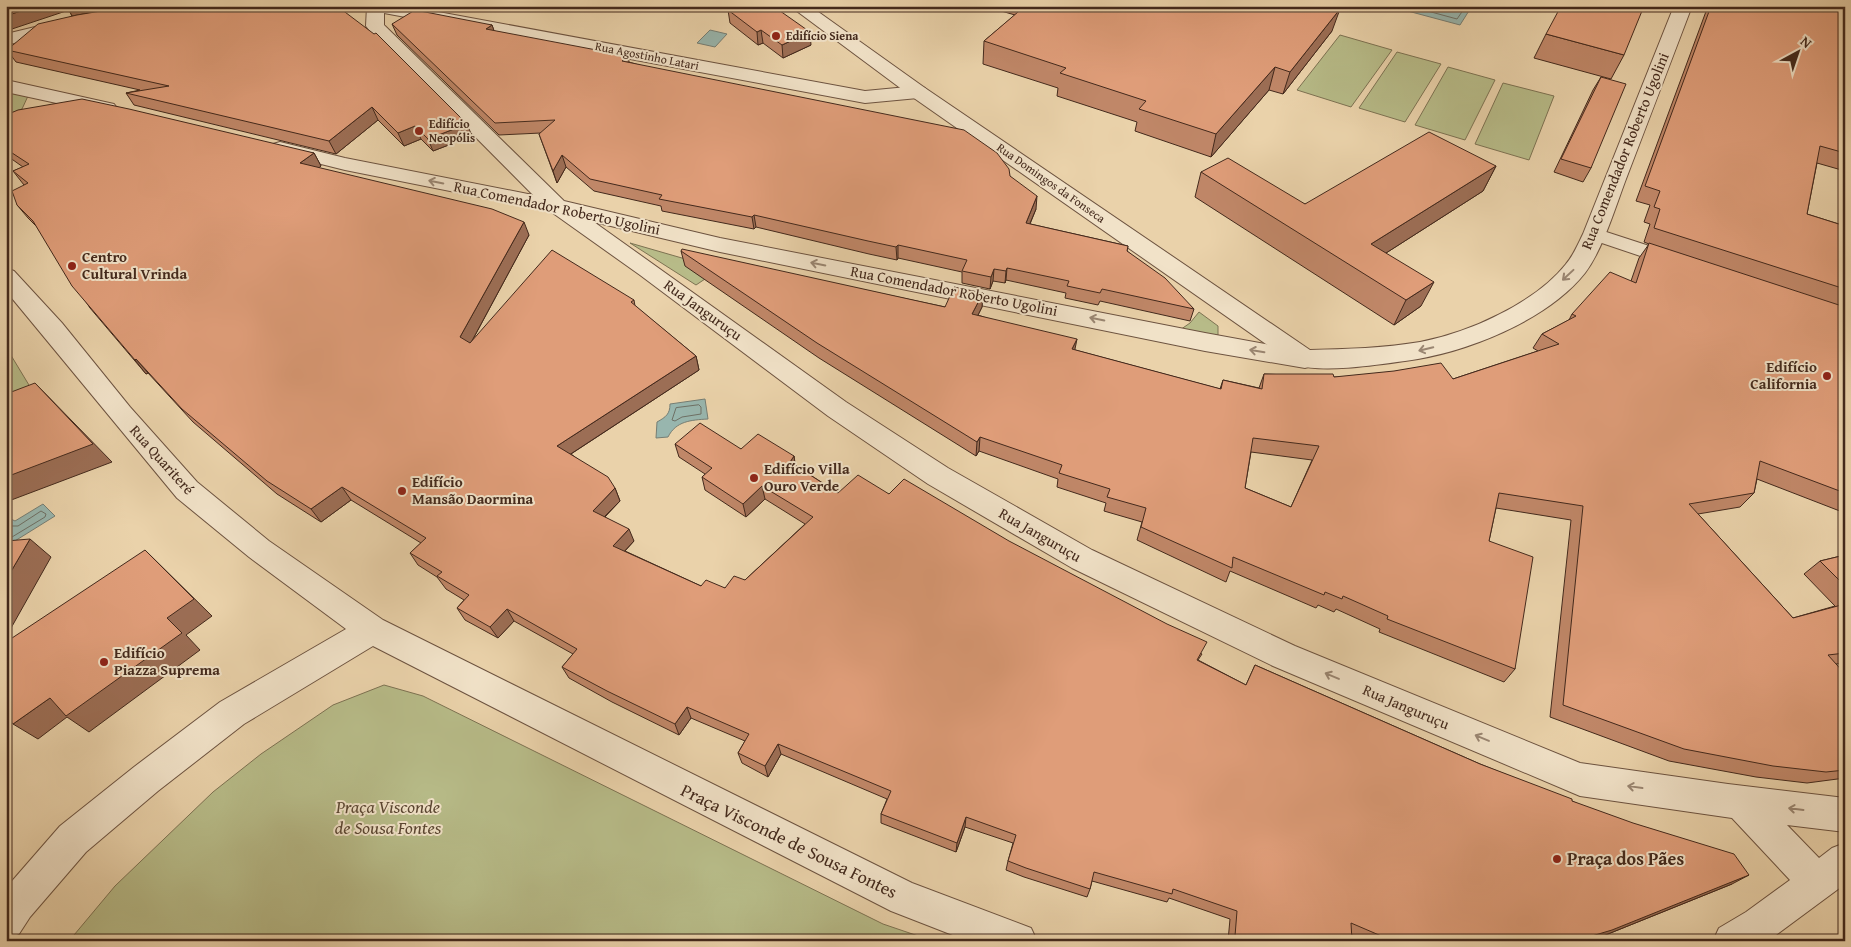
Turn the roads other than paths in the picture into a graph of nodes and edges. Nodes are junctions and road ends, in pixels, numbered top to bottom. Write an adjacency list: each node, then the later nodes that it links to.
1 (377, 6): 7 (street, Rua Agostinho Latari); 12 (street, Rua Janguruçu)
2 (798, 6): 7 (street, Rua Domingos da Fonseca)
3 (1683, 6): 13 (street, Rua Comendador Roberto Ugolini)
4 (75, 22): 5 (street)
5 (6, 40)
6 (6, 86): 8 (street)
7 (918, 92): 16 (street, Rua Domingos da Fonseca)
8 (39, 94): 9 (street); 10 (street)
9 (25, 112)
10 (129, 112)
11 (260, 144): 12 (street, Rua Comendador Roberto Ugolini, one-way to 11)
12 (557, 206): 16 (street, Rua Comendador Roberto Ugolini, one-way to 12); 18 (street, Rua Janguruçu, one-way to 12)
13 (1594, 234): 14 (street); 16 (street, Rua Comendador Roberto Ugolini, one-way to 16)
14 (1687, 265)
15 (6, 276): 17 (street, Rua Quariteré)
16 (1305, 359)
17 (372, 630): 21 (street); 22 (street, Praça Visconde de Sousa Fontes)
18 (1742, 803): 19 (street, Rua Janguruçu, one-way to 18); 20 (street)
19 (1845, 815)
20 (1830, 871): 23 (street)
21 (6, 921)
22 (1018, 941)
23 (1732, 941)

